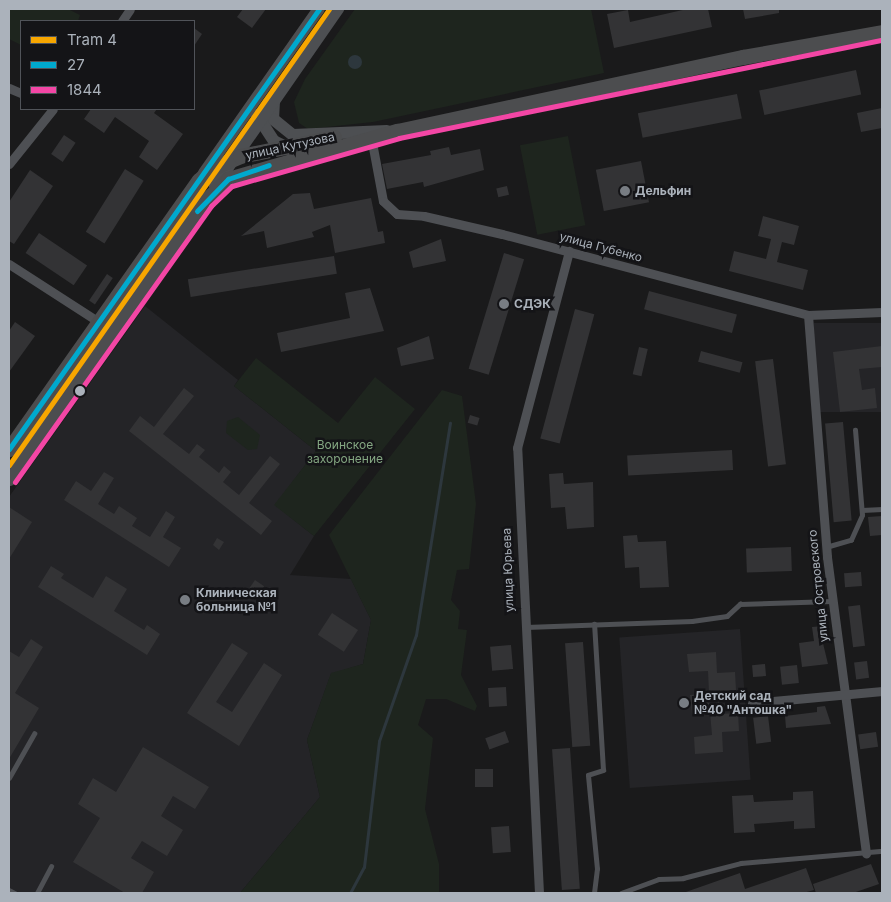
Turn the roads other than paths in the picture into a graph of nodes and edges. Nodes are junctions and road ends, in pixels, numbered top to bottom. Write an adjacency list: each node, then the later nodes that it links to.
1 (130, 9): 4 (street)
2 (319, 9): 6 (main road)
3 (338, 9): 7 (main road)
4 (123, 20)
5 (882, 32): 10 (main road, улица Кутузова)
6 (261, 91): 9 (main road); 16 (main road)
7 (277, 95): 9 (main road); 10 (main road)
8 (47, 111): 15 (street)
9 (258, 122): 12 (main road); 14 (main road)
10 (393, 132): 11 (main road, улица Кутузова); 12 (main road, улица Кутузова)
11 (371, 137): 13 (main road, улица Кутузова); 18 (street, улица Губенко)
12 (286, 147): 13 (main road); 14 (main road, улица Кутузова)
13 (326, 149): 17 (main road, улица Кутузова)
14 (233, 159): 16 (main road, улица Кутузова); 17 (main road)
15 (9, 164)
16 (199, 180): 22 (main road)
17 (205, 201): 23 (main road, улица Кутузова)
18 (570, 251): 21 (street, улица Губенко); 32 (street, улица Юрьева)
19 (9, 264): 22 (street)
20 (882, 312): 21 (street, улица Губенко)
21 (808, 315): 29 (street, улица Островского)
22 (100, 322): 23 (street); 25 (main road)
23 (113, 331): 26 (main road, улица Кутузова)
24 (855, 430): 28 (lane)
25 (9, 449)
26 (9, 478)
27 (882, 509): 28 (lane)
28 (862, 510): 29 (lane)
29 (826, 547): 30 (street, улица Островского)
30 (832, 601): 31 (lane); 34 (street, улица Островского)
31 (594, 624): 32 (lane); 45 (lane)
32 (522, 627): 44 (street, улица Юрьева)
33 (882, 691): 34 (street)
34 (842, 693): 35 (street); 39 (street, улица Островского)
35 (752, 703)
36 (34, 734): 37 (lane)
37 (9, 778)
38 (882, 851): 39 (lane)
39 (866, 853): 46 (lane)
40 (51, 867): 43 (lane)
41 (9, 890): 42 (lane)
42 (16, 893)
43 (37, 893)
44 (539, 893)
45 (594, 893)
46 (621, 893)

